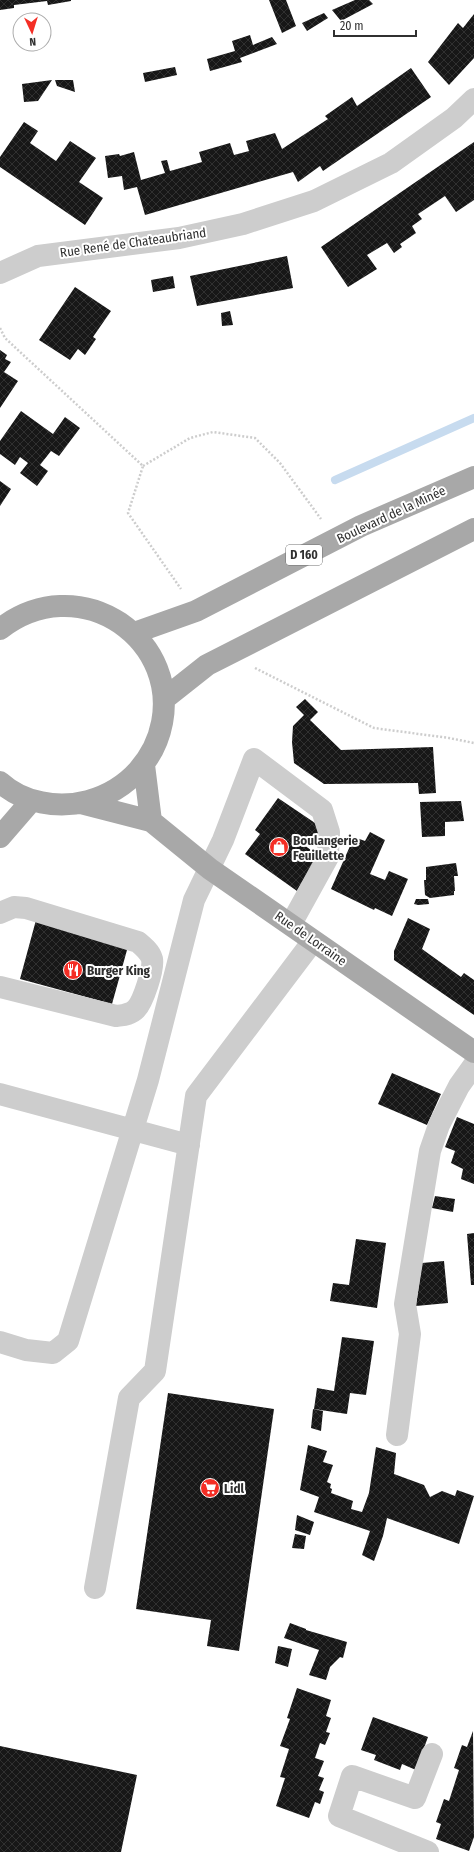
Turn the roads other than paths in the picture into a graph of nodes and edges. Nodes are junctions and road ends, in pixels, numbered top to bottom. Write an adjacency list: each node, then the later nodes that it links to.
1 (474, 99): 2 (street, Rue René de Chateaubriand)
2 (0, 273)
3 (474, 476): 6 (main road, Boulevard de la Minée / D 160)
4 (474, 529): 7 (main road)
5 (0, 629): 6 (main road)
6 (134, 633): 7 (main road)
7 (164, 699): 8 (main road)
8 (144, 765): 11 (main road); 12 (main road)
9 (0, 782): 10 (main road)
10 (32, 800): 11 (main road); 13 (main road)
11 (81, 803): 12 (main road, Rue de Lorraine)
12 (151, 821): 14 (main road, Rue de Lorraine)
13 (0, 837)
14 (210, 869): 16 (main road, Rue de Lorraine); 16 (street); 22 (street)
15 (0, 913): 18 (street)
16 (291, 924): 17 (main road, Rue de Lorraine)
17 (313, 941): 19 (main road, Rue de Lorraine); 23 (street)
18 (0, 987)
19 (474, 1052)
20 (474, 1065): 25 (street)
21 (0, 1094): 22 (street)
22 (133, 1129): 23 (street); 24 (street)
23 (189, 1145): 26 (street)
24 (0, 1342)
25 (397, 1435)
26 (95, 1588)
27 (432, 1754): 28 (street)
28 (428, 1852)

